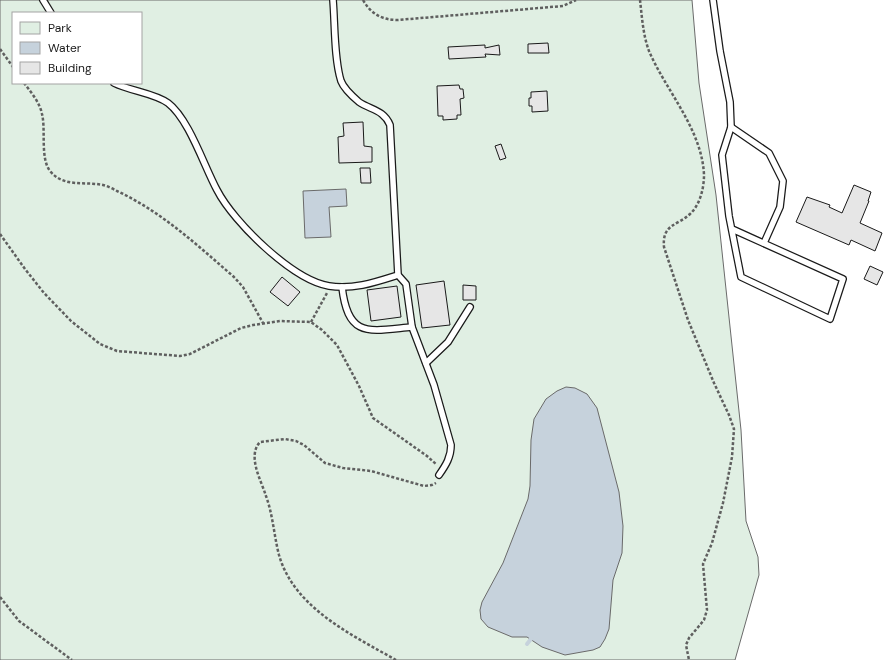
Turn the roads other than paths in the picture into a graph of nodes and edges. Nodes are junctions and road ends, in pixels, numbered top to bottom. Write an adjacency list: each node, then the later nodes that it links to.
1 (43, 0): 4 (lane)
2 (333, 0): 9 (lane)
3 (713, 0): 6 (lane)
4 (50, 12)
5 (116, 84): 10 (lane)
6 (731, 127): 7 (lane); 8 (lane)
7 (732, 229): 8 (lane); 8 (lane)
8 (764, 243)
9 (398, 275): 10 (lane); 12 (lane)
10 (342, 287): 12 (lane)
11 (470, 307): 13 (lane)
12 (412, 327): 13 (lane)
13 (426, 363): 14 (lane)
14 (439, 475)

